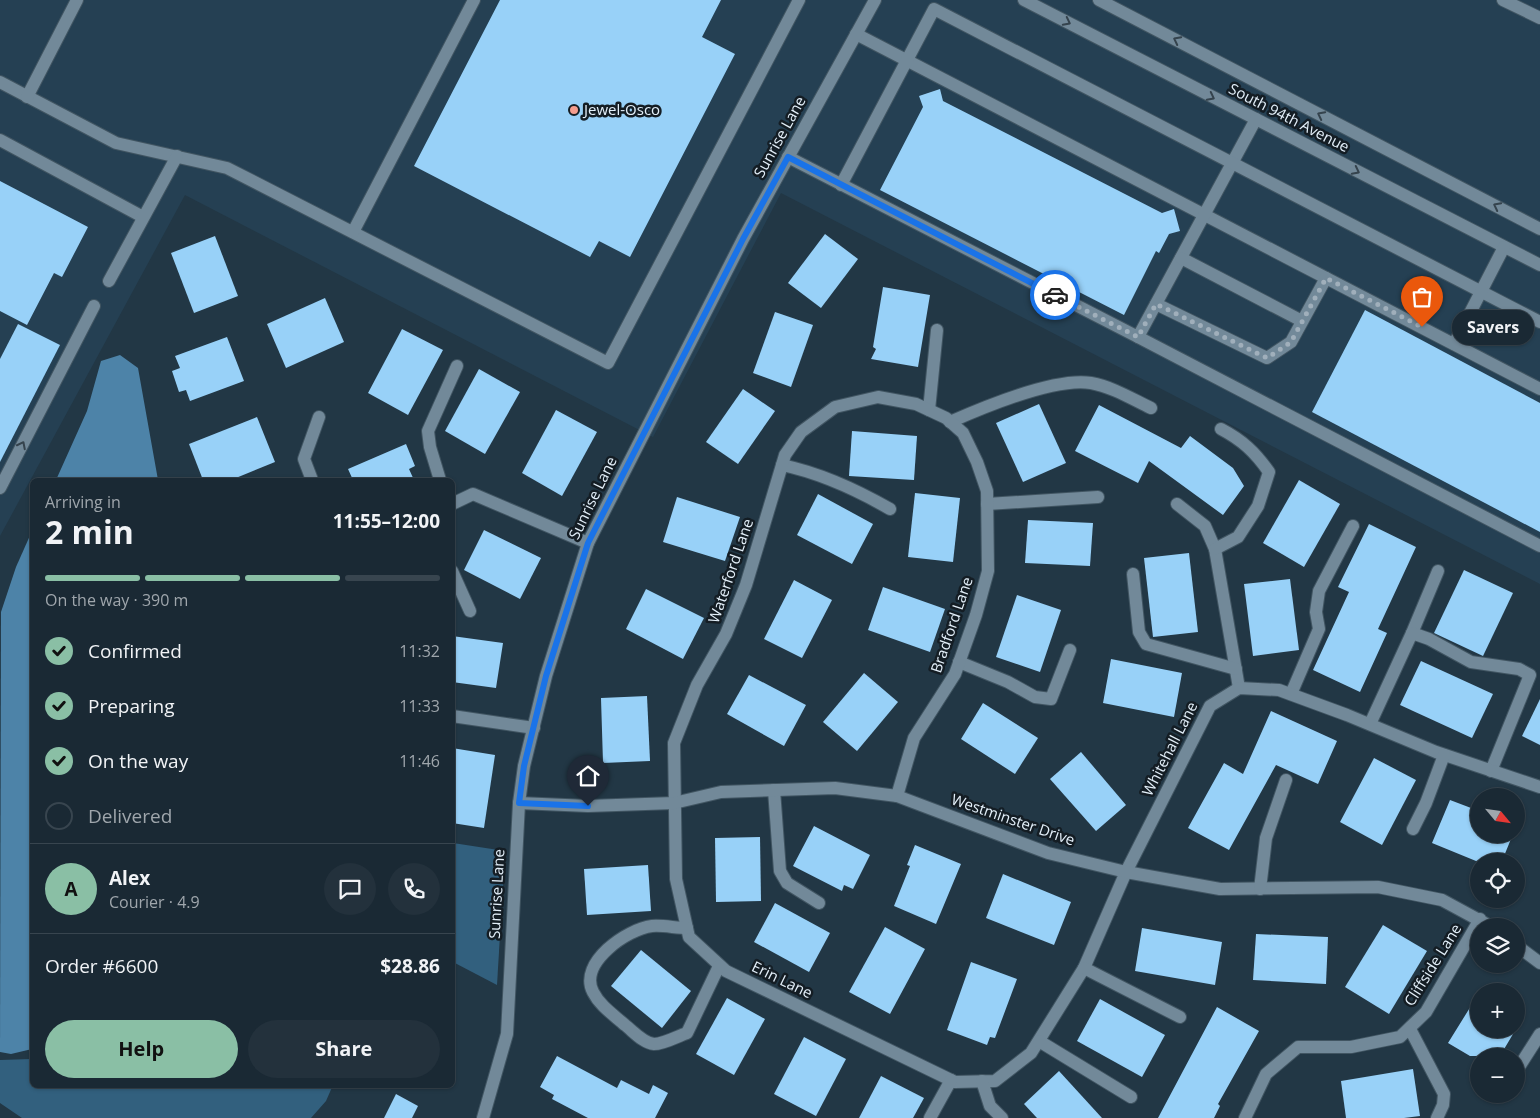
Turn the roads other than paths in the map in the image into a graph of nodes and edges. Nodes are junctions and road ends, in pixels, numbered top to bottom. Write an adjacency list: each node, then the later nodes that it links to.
1 (77, 0): 12 (street)
2 (474, 0): 22 (street)
3 (799, 0): 22 (street)
4 (875, 0): 9 (street, Sunrise Lane)
5 (1024, 0): 13 (street, South 94th Avenue, one-way to 13)
6 (1099, 0): 21 (street, South 94th Avenue, one-way to 6)
7 (1503, 0): 8 (street)
8 (1540, 18)
9 (856, 34): 10 (street); 16 (street, Sunrise Lane)
10 (908, 60): 17 (street); 18 (street); 19 (street)
11 (0, 82): 12 (street)
12 (27, 97): 15 (street)
13 (1256, 119): 17 (street); 23 (street, South 94th Avenue, one-way to 23)
14 (0, 140): 20 (street)
15 (177, 156): 20 (street); 22 (street)
16 (788, 157): 18 (street); 54 (street, Sunrise Lane)
17 (1233, 162): 19 (street); 28 (street)
18 (841, 185): 34 (street)
19 (1204, 214): 24 (street); 26 (street)
20 (143, 217): 27 (street)
21 (1540, 229)
22 (353, 232)
23 (1504, 247): 25 (street, South 94th Avenue); 28 (street)
24 (1181, 258): 29 (street); 31 (street)
25 (1540, 265)
26 (1326, 278): 31 (street); 35 (street)
27 (109, 281)
28 (1480, 291): 32 (street); 35 (street)
29 (1156, 304): 31 (street); 34 (street)
30 (94, 306): 47 (street, one-way to 30)
31 (1302, 321)
32 (1540, 322)
33 (937, 330): 40 (street)
34 (1138, 337): 55 (street)
35 (1454, 344): 37 (street)
36 (457, 366): 46 (street)
37 (1540, 389)
38 (878, 397): 40 (street, Bradford Lane); 44 (street, Waterford Lane)
39 (1151, 408): 42 (street)
40 (929, 410): 42 (street, Bradford Lane)
41 (319, 417): 45 (street)
42 (950, 422): 50 (street, Bradford Lane)
43 (1221, 428): 56 (street)
44 (782, 465): 52 (street); 77 (street, Waterford Lane)
45 (311, 478)
46 (439, 478)
47 (0, 488)
48 (1098, 498): 50 (street)
49 (455, 502): 54 (street)
50 (987, 504): 63 (street, Bradford Lane)
51 (1177, 504): 56 (street)
52 (890, 510)
53 (1353, 526): 66 (street)
54 (588, 543): 69 (street, Sunrise Lane)
55 (1540, 546)
56 (1216, 549): 64 (street)
57 (1438, 571): 61 (street)
58 (1134, 574): 64 (street)
59 (455, 578): 60 (street)
60 (470, 611)
61 (1412, 632): 68 (street); 71 (street)
62 (1070, 650): 63 (street)
63 (959, 662): 75 (street, Bradford Lane)
64 (1236, 669): 65 (street)
65 (1239, 688): 66 (street); 79 (street, Whitehall Lane)
66 (1291, 694): 68 (street)
67 (455, 716): 69 (street)
68 (1370, 724): 70 (street)
69 (534, 728): 76 (street, Sunrise Lane)
70 (1444, 755): 71 (street); 78 (street)
71 (1491, 771): 73 (street)
72 (1286, 780): 80 (street)
73 (1540, 787)
74 (774, 790): 75 (street, Westminster Drive); 77 (street, Westminster Drive); 81 (street)
75 (897, 796): 79 (street, Westminster Drive)
76 (519, 803): 77 (street, Westminster Drive); 97 (street, Sunrise Lane)
77 (674, 803): 83 (street, Erin Lane)
78 (1413, 829)
79 (1126, 872): 80 (street, Westminster Drive); 88 (street, Whitehall Lane)
80 (1260, 889): 82 (street, Westminster Drive)
81 (819, 903)
82 (1476, 918)
83 (687, 928): 87 (street, Erin Lane); 87 (street)
84 (1470, 946): 90 (street, Cliffside Lane)
85 (1525, 952): 86 (street)
86 (1540, 963)
87 (719, 966): 94 (street, Erin Lane)
88 (1084, 968): 89 (street); 92 (street, Whitehall Lane)
89 (1180, 1017)
90 (1410, 1029): 100 (street, Cliffside Lane); 101 (street)
91 (1540, 1034): 93 (street)
92 (1039, 1041): 95 (street, Whitehall Lane); 96 (street)
93 (1525, 1057)
94 (951, 1080): 95 (street, Erin Lane); 98 (street)
95 (989, 1081): 99 (street)
96 (1131, 1097)
97 (483, 1118)
98 (930, 1118)
99 (1002, 1118)
100 (1244, 1118)
101 (1436, 1118)

